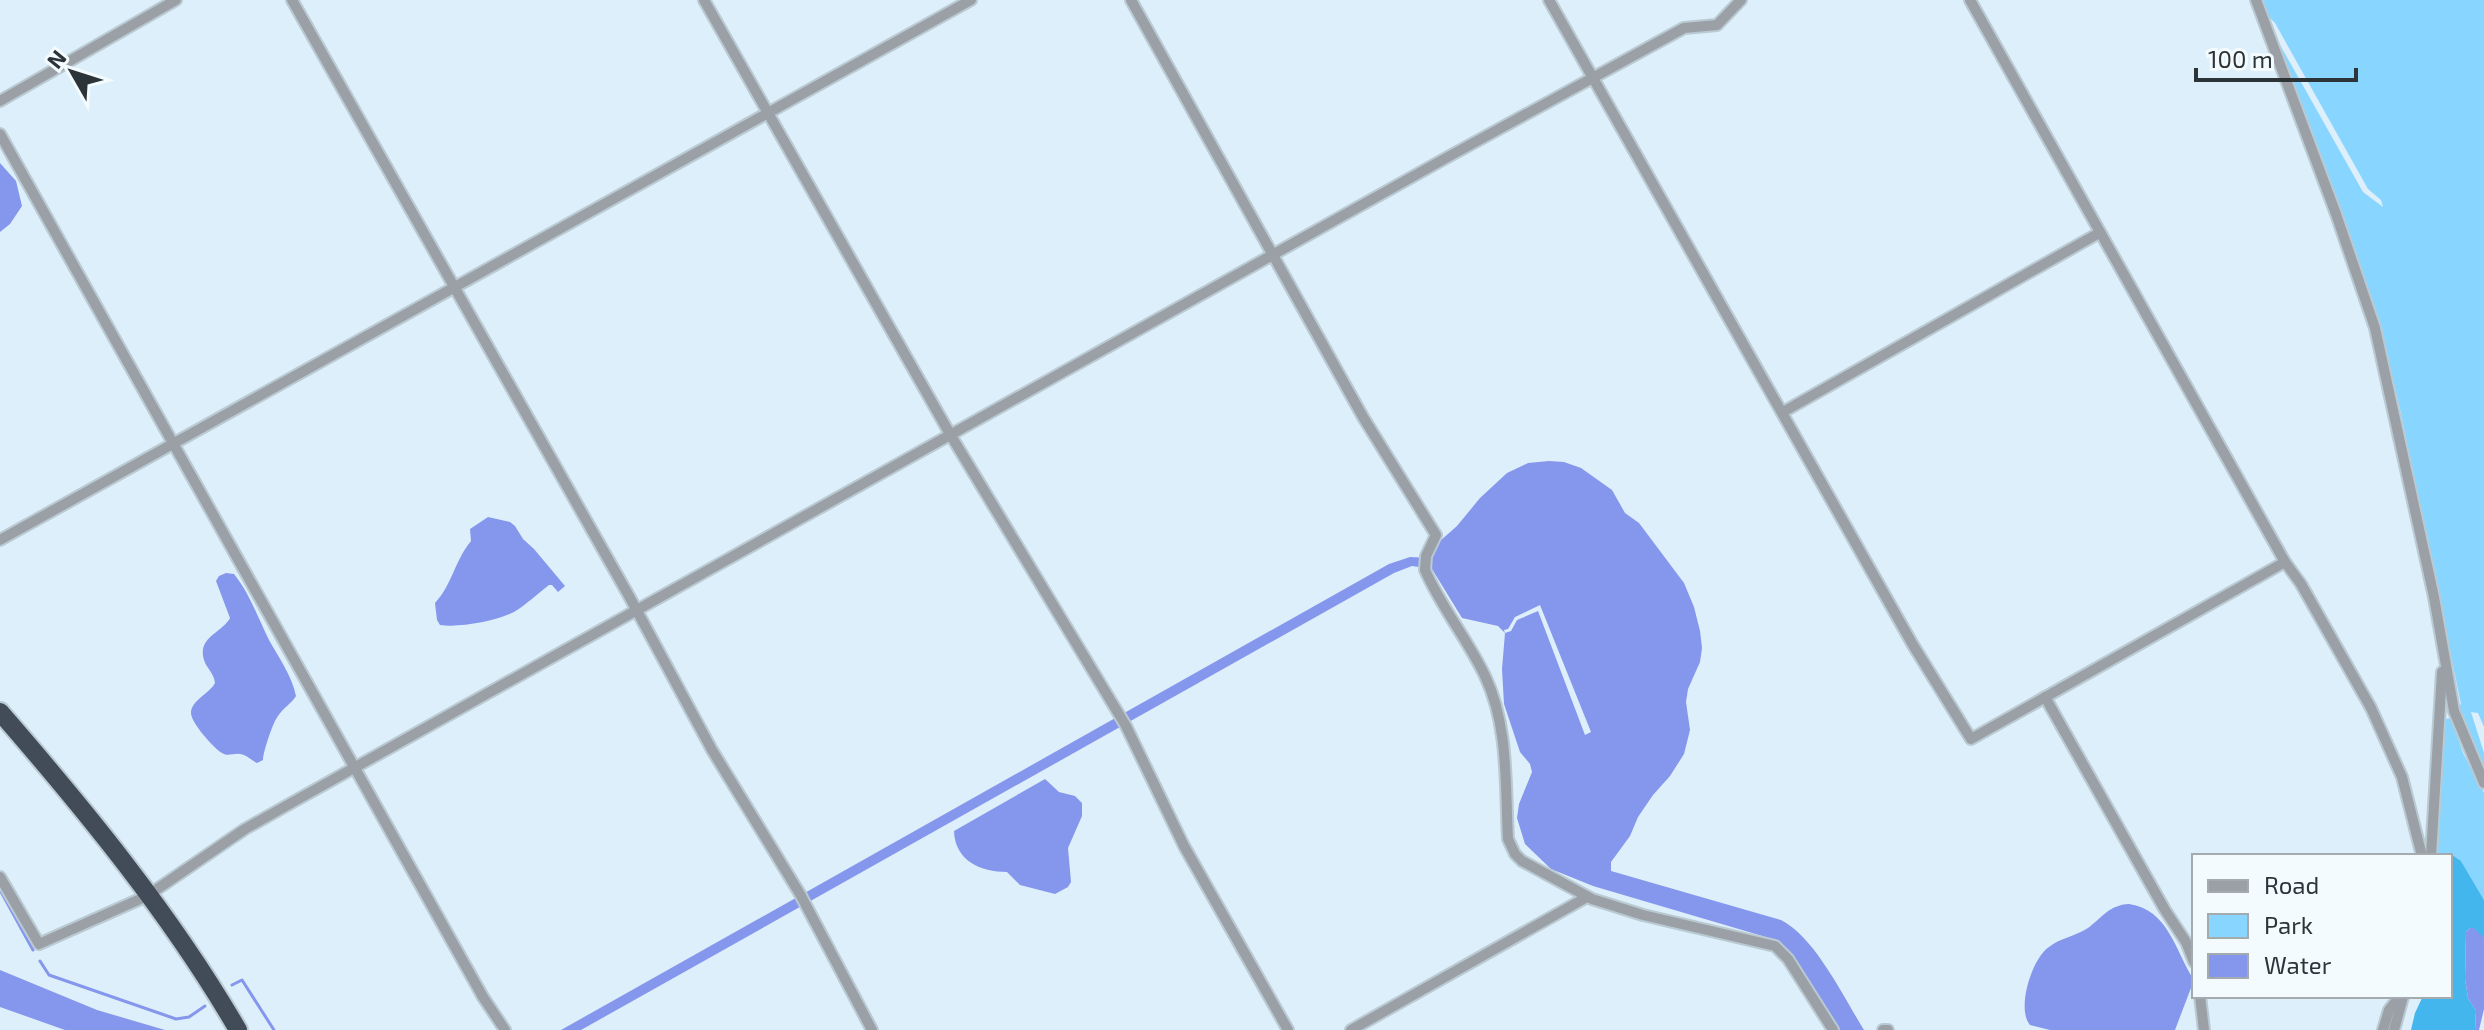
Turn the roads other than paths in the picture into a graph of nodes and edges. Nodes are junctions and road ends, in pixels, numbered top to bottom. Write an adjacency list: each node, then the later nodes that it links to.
1 (176, 0): 11 (street)
2 (292, 0): 16 (street)
3 (704, 0): 12 (street)
4 (971, 0): 12 (street)
5 (1131, 0): 15 (street)
6 (1549, 0): 10 (street)
7 (1741, 0): 10 (street)
8 (1970, 0): 14 (street)
9 (2254, 0): 23 (street)
10 (1593, 79): 15 (street); 17 (street)
11 (0, 101)
12 (767, 113): 16 (street); 18 (street)
13 (0, 134): 19 (street)
14 (2099, 233): 17 (street); 21 (street)
15 (1274, 254): 18 (street); 32 (street)
16 (454, 288): 19 (street); 22 (street)
17 (1783, 412): 24 (street)
18 (950, 434): 22 (street); 40 (street)
19 (174, 443): 20 (street); 26 (street)
20 (0, 540)
21 (2285, 562): 24 (street); 28 (street)
22 (636, 610): 26 (street); 39 (street)
23 (2443, 654): 27 (street); 29 (street)
24 (2045, 697): 33 (street)
25 (0, 712): 31 (highway)
26 (355, 767): 31 (street); 38 (street)
27 (2484, 783)
28 (2421, 854)
29 (2431, 854)
30 (0, 877): 31 (street)
31 (147, 896): 37 (highway)
32 (1587, 897): 41 (street); 42 (street)
33 (2192, 957)
34 (2200, 998): 43 (street)
35 (2399, 998): 44 (street)
36 (2401, 998): 45 (street)
37 (235, 1026)
38 (505, 1030)
39 (872, 1030)
40 (1288, 1030)
41 (1351, 1030)
42 (1833, 1030)
43 (2204, 1030)
44 (2383, 1030)
45 (2394, 1030)

